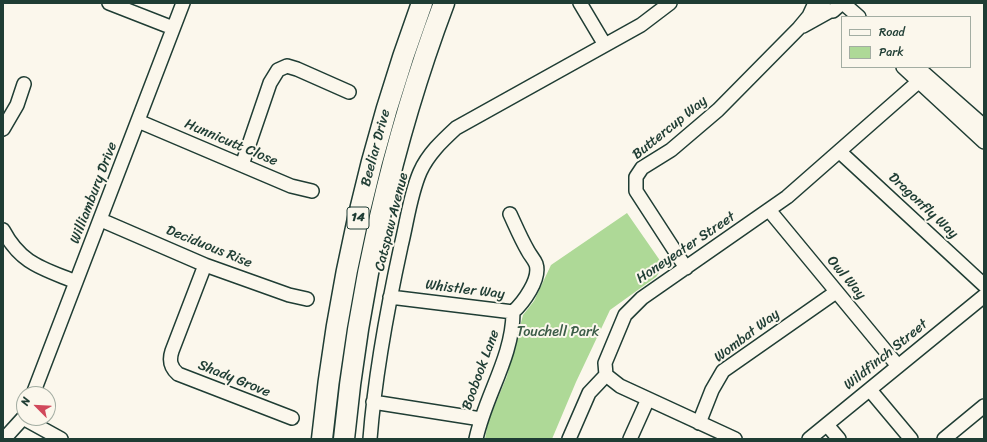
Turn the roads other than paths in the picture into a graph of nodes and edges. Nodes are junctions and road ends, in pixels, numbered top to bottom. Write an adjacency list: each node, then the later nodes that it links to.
1 (110, 3): 10 (street)
2 (183, 3): 10 (street, Williambury Drive)
3 (422, 3): 52 (highway, Beeliar Drive / 14)
4 (444, 3): 53 (highway, Beeliar Drive / 14)
5 (580, 3): 12 (street)
6 (670, 3): 12 (street, Catspaw Avenue)
7 (816, 3): 8 (street); 11 (street, Buttercup Way)
8 (839, 9): 9 (street); 11 (street, Buttercup Way)
9 (856, 16)
10 (172, 28): 17 (street, Williambury Drive)
11 (799, 28): 29 (street, Buttercup Way)
12 (604, 45): 34 (street, Catspaw Avenue)
13 (906, 68): 14 (street)
14 (921, 74): 18 (street); 20 (street); 21 (street, Honeyeater Street)
15 (24, 84): 19 (street)
16 (349, 92): 22 (street)
17 (138, 121): 22 (street, Hunnicutt Close); 26 (street, Williambury Drive)
18 (984, 126)
19 (3, 129)
20 (984, 142)
21 (840, 152): 24 (street, Honeyeater Street); 31 (street, Dragonfly Way)
22 (242, 165): 23 (street, Hunnicutt Close)
23 (312, 191)
24 (769, 210): 29 (street, Honeyeater Street); 32 (street, Owl Way)
25 (510, 214): 36 (street, Whistler Way)
26 (100, 220): 28 (street, Deciduous Rise); 30 (street, Williambury Drive)
27 (3, 230): 30 (street)
28 (206, 265): 35 (street, Deciduous Rise); 44 (street, Shady Grove)
29 (686, 268): 38 (street, Honeyeater Street)
30 (76, 282): 39 (street, Williambury Drive)
31 (984, 285)
32 (836, 292): 37 (street, Owl Way); 46 (street, Wombat Way)
33 (984, 296): 37 (street, Wildfinch Street)
34 (390, 297): 36 (street, Whistler Way); 42 (street, Catspaw Avenue)
35 (307, 299)
36 (513, 312): 45 (street, Boobook Lane)
37 (898, 366): 40 (street, Wildfinch Street)
38 (606, 376): 41 (street); 56 (street)
39 (36, 386)
40 (870, 390): 47 (street, Wildfinch Street); 61 (street)
41 (648, 399): 46 (street); 57 (street)
42 (373, 402): 45 (street); 54 (street, Catspaw Avenue)
43 (984, 406): 62 (street)
44 (292, 418)
45 (480, 419): 55 (street, Boobook Lane)
46 (699, 423): 58 (street)
47 (827, 424): 59 (street, Wildfinch Street); 60 (street)
48 (16, 426): 50 (street)
49 (40, 426): 51 (street)
50 (4, 439)
51 (62, 439)
52 (322, 439)
53 (344, 439)
54 (370, 439)
55 (476, 439)
56 (569, 439)
57 (630, 439)
58 (735, 439)
59 (809, 439)
60 (839, 439)
61 (911, 439)
62 (944, 439)

